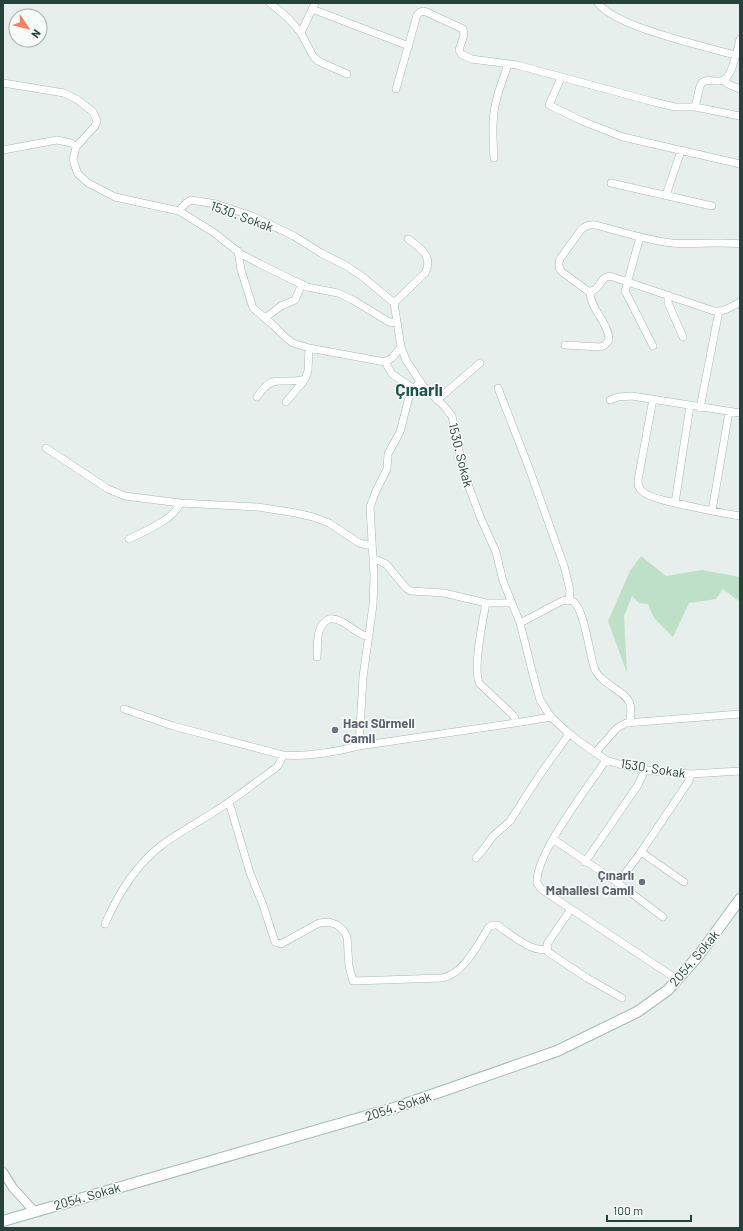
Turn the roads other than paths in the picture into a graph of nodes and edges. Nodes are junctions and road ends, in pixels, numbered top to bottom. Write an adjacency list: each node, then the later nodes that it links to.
1 (270, 3): 4 (street)
2 (602, 5): 7 (street)
3 (314, 6): 4 (street); 6 (street)
4 (301, 33): 9 (street)
5 (740, 42): 7 (street)
6 (408, 46): 8 (street); 13 (street)
7 (735, 55): 11 (street)
8 (508, 64): 10 (street); 20 (street)
9 (347, 74)
10 (561, 78): 15 (street); 19 (street)
11 (723, 80): 14 (street); 15 (street)
12 (3, 83): 17 (street)
13 (396, 89)
14 (740, 89)
15 (695, 108): 16 (street)
16 (740, 116)
17 (76, 147): 18 (street); 25 (street)
18 (3, 150)
19 (681, 151): 21 (street); 23 (street)
20 (494, 158)
21 (740, 164)
22 (611, 183): 23 (street)
23 (666, 195): 24 (street)
24 (712, 206)
25 (179, 211): 29 (street); 35 (street, 1530. Sokak)
26 (640, 237): 28 (street); 30 (street); 32 (street)
27 (408, 239): 35 (street)
28 (740, 244)
29 (238, 251): 31 (street); 37 (street)
30 (627, 282): 32 (street); 33 (street); 41 (street)
31 (302, 284): 37 (street); 38 (street)
32 (590, 292): 40 (street)
33 (668, 295): 36 (street); 39 (street)
34 (740, 302): 36 (street)
35 (394, 303): 38 (street, 1530. Sokak)
36 (719, 311): 56 (street)
37 (265, 318): 43 (street)
38 (397, 323): 42 (street, 1530. Sokak)
39 (683, 337)
40 (565, 345)
41 (653, 346)
42 (401, 347): 44 (street); 47 (street, 1530. Sokak)
43 (309, 348): 44 (street); 46 (street)
44 (385, 362): 49 (street)
45 (480, 363): 52 (street)
46 (305, 379): 50 (street); 54 (street)
47 (420, 381): 49 (street); 52 (street, 1530. Sokak)
48 (498, 388): 67 (street)
49 (414, 389): 65 (street)
50 (256, 397)
51 (653, 399): 53 (street); 55 (street); 61 (street)
52 (437, 400): 69 (street, 1530. Sokak)
53 (610, 400)
54 (286, 402)
55 (690, 406): 56 (street); 61 (street)
56 (700, 408): 57 (street)
57 (729, 412): 58 (street); 62 (street)
58 (740, 413)
59 (46, 448): 60 (street)
60 (180, 503): 64 (street); 65 (street)
61 (674, 503): 62 (street)
62 (712, 511): 63 (street)
63 (740, 516)
64 (130, 540)
65 (372, 544): 66 (street)
66 (373, 558): 68 (street); 71 (street)
67 (569, 600): 70 (street); 77 (street)
68 (486, 603): 69 (street); 76 (street)
69 (511, 603): 70 (street, 1530. Sokak)
70 (520, 623): 75 (street, 1530. Sokak)
71 (369, 638): 72 (street); 79 (street)
72 (318, 657)
73 (124, 709): 81 (street)
74 (740, 714): 77 (street)
75 (551, 717): 76 (street); 78 (street, 1530. Sokak)
76 (515, 723): 79 (street)
77 (630, 723): 80 (street)
78 (569, 734): 80 (street, 1530. Sokak); 89 (street)
79 (359, 746): 81 (street)
80 (596, 753): 82 (street, 1530. Sokak)
81 (283, 755): 86 (street)
82 (606, 760): 83 (street, 1530. Sokak); 87 (street)
83 (644, 770): 85 (street, 1530. Sokak); 90 (street)
84 (740, 771): 85 (street, 1530. Sokak)
85 (691, 774): 88 (street)
86 (229, 802): 96 (street); 97 (street)
87 (553, 840): 90 (street); 94 (street)
88 (641, 852): 91 (street); 92 (street)
89 (476, 858)
90 (585, 862): 92 (street)
91 (684, 882)
92 (618, 883): 95 (street)
93 (740, 899): 98 (main road, 2054. Sokak)
94 (571, 909): 97 (street); 98 (street)
95 (663, 917)
96 (106, 924)
97 (547, 950): 99 (street)
98 (678, 980): 101 (main road, 2054. Sokak)
99 (622, 998)
100 (3, 1172): 101 (street)
101 (34, 1212): 102 (main road, 2054. Sokak)
102 (3, 1221)

